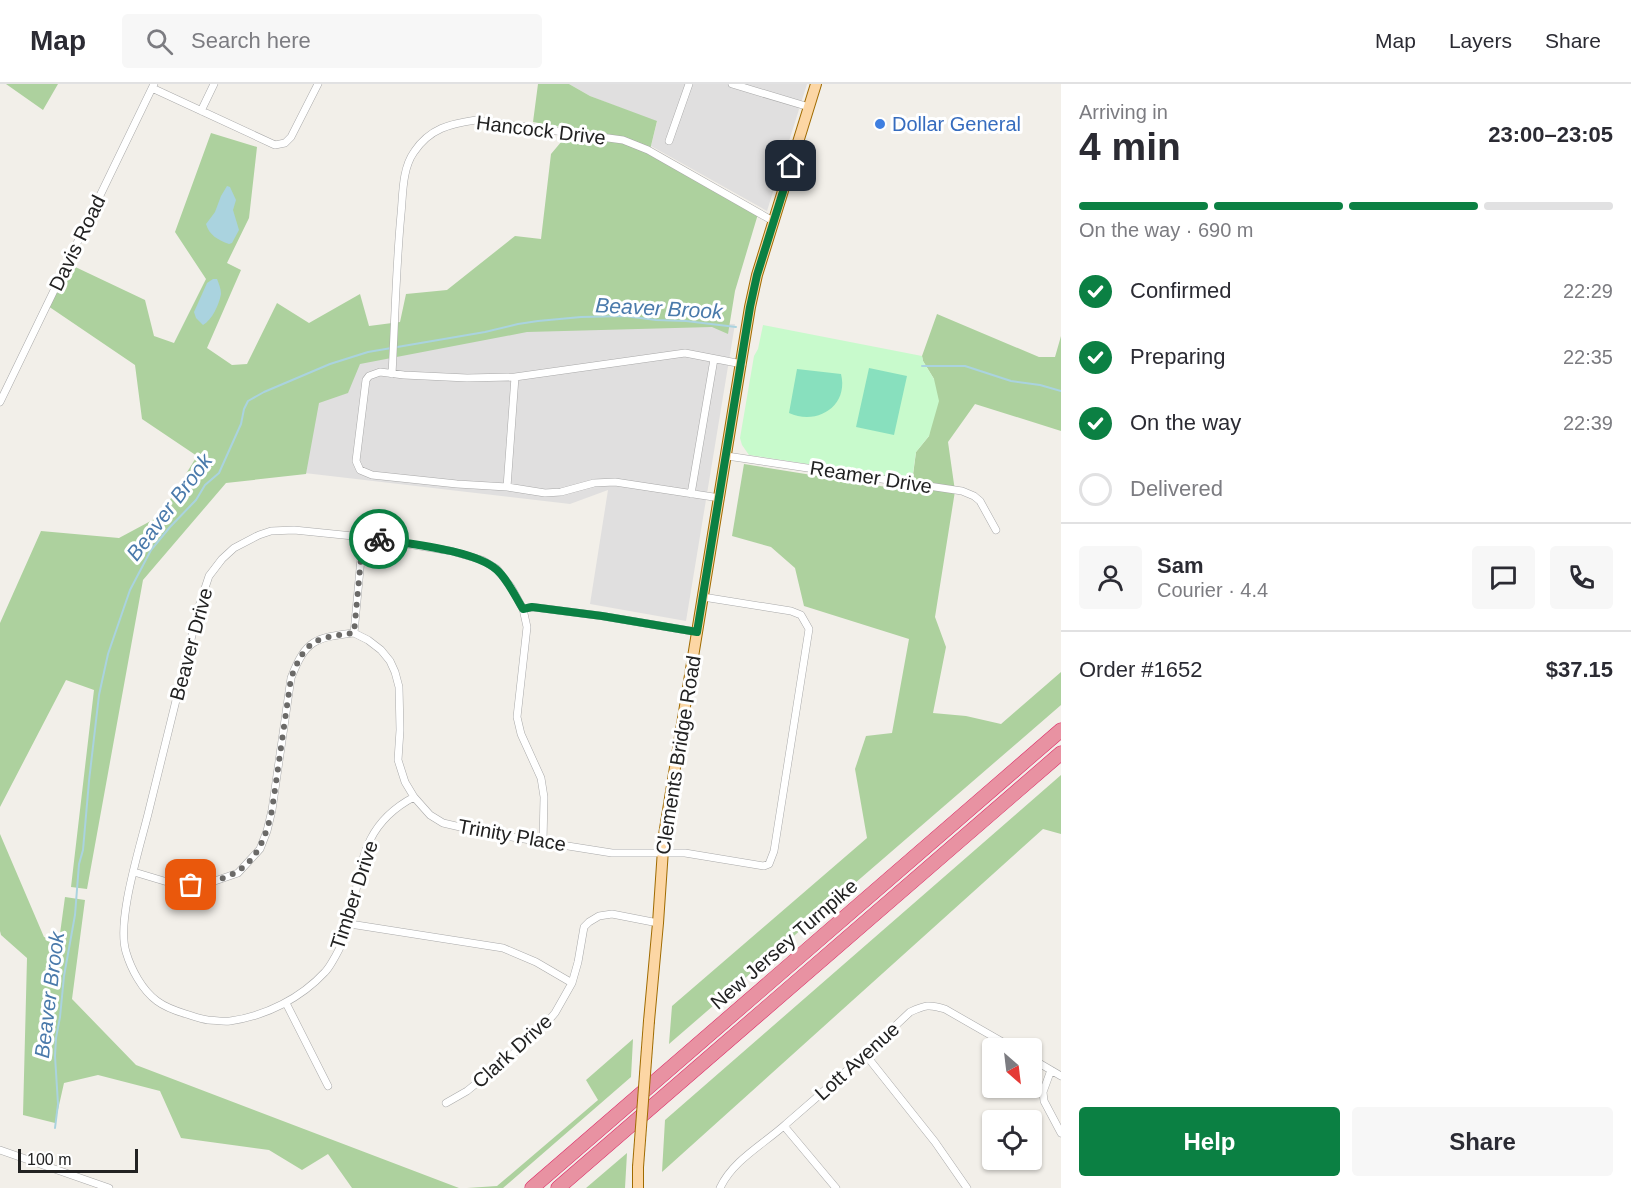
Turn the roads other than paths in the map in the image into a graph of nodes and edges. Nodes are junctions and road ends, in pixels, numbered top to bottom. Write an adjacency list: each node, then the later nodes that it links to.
1 (214, 84): 8 (street)
2 (318, 84): 8 (street)
3 (689, 84): 9 (street)
4 (732, 84): 7 (street)
5 (816, 84): 7 (main road, Clements Bridge Road)
6 (153, 86): 8 (street); 15 (street, Davis Road)
7 (809, 106): 10 (main road, Clements Bridge Road)
8 (201, 111)
9 (669, 141)
10 (773, 221): 12 (main road, Clements Bridge Road); 13 (street, Hancock Drive)
11 (714, 359): 12 (street); 14 (street); 18 (street)
12 (742, 364): 16 (main road, Clements Bridge Road)
13 (392, 374): 14 (street); 17 (street)
14 (514, 377): 17 (street)
15 (0, 402)
16 (727, 456): 19 (main road, Clements Bridge Road); 20 (street, Reamer Drive)
17 (507, 487): 18 (street)
18 (691, 494): 19 (street)
19 (720, 498): 22 (main road, Clements Bridge Road)
20 (996, 530)
21 (363, 537): 23 (street, Beaver Drive); 25 (street); 31 (street, Beaver Drive)
22 (703, 597): 24 (main road, Clements Bridge Road); 30 (street, Trinity Place)
23 (523, 609): 24 (street); 29 (street, Beaver Drive)
24 (697, 632): 30 (main road, Clements Bridge Road)
25 (354, 633): 28 (street, Trinity Place); 31 (street)
26 (1061, 730): 48 (highway, New Jersey Turnpike)
27 (1061, 753): 49 (highway, New Jersey Turnpike)
28 (414, 797): 29 (street, Trinity Place); 32 (street, Timber Drive)
29 (543, 842): 30 (street, Trinity Place)
30 (663, 852): 33 (main road, Clements Bridge Road)
31 (134, 872): 35 (street, Timber Drive)
32 (350, 924): 34 (street); 35 (street, Timber Drive)
33 (658, 924): 34 (street, Clark Drive); 50 (main road, Clements Bridge Road, bridge)
34 (572, 983): 42 (street, Clark Drive)
35 (286, 1003): 41 (street)
36 (996, 1038): 37 (street, Lott Avenue)
37 (865, 1054): 43 (street, Lott Avenue); 53 (street)
38 (1042, 1065): 39 (street)
39 (1050, 1070): 40 (street); 44 (street)
40 (1061, 1076)
41 (328, 1086)
42 (446, 1103)
43 (784, 1126): 51 (street, Lott Avenue); 52 (street)
44 (1061, 1133)
45 (0, 1150): 46 (street)
46 (92, 1185): 47 (street)
47 (109, 1188)
48 (532, 1188)
49 (558, 1188)
50 (638, 1188)
51 (720, 1188)
52 (836, 1188)
53 (967, 1188)

